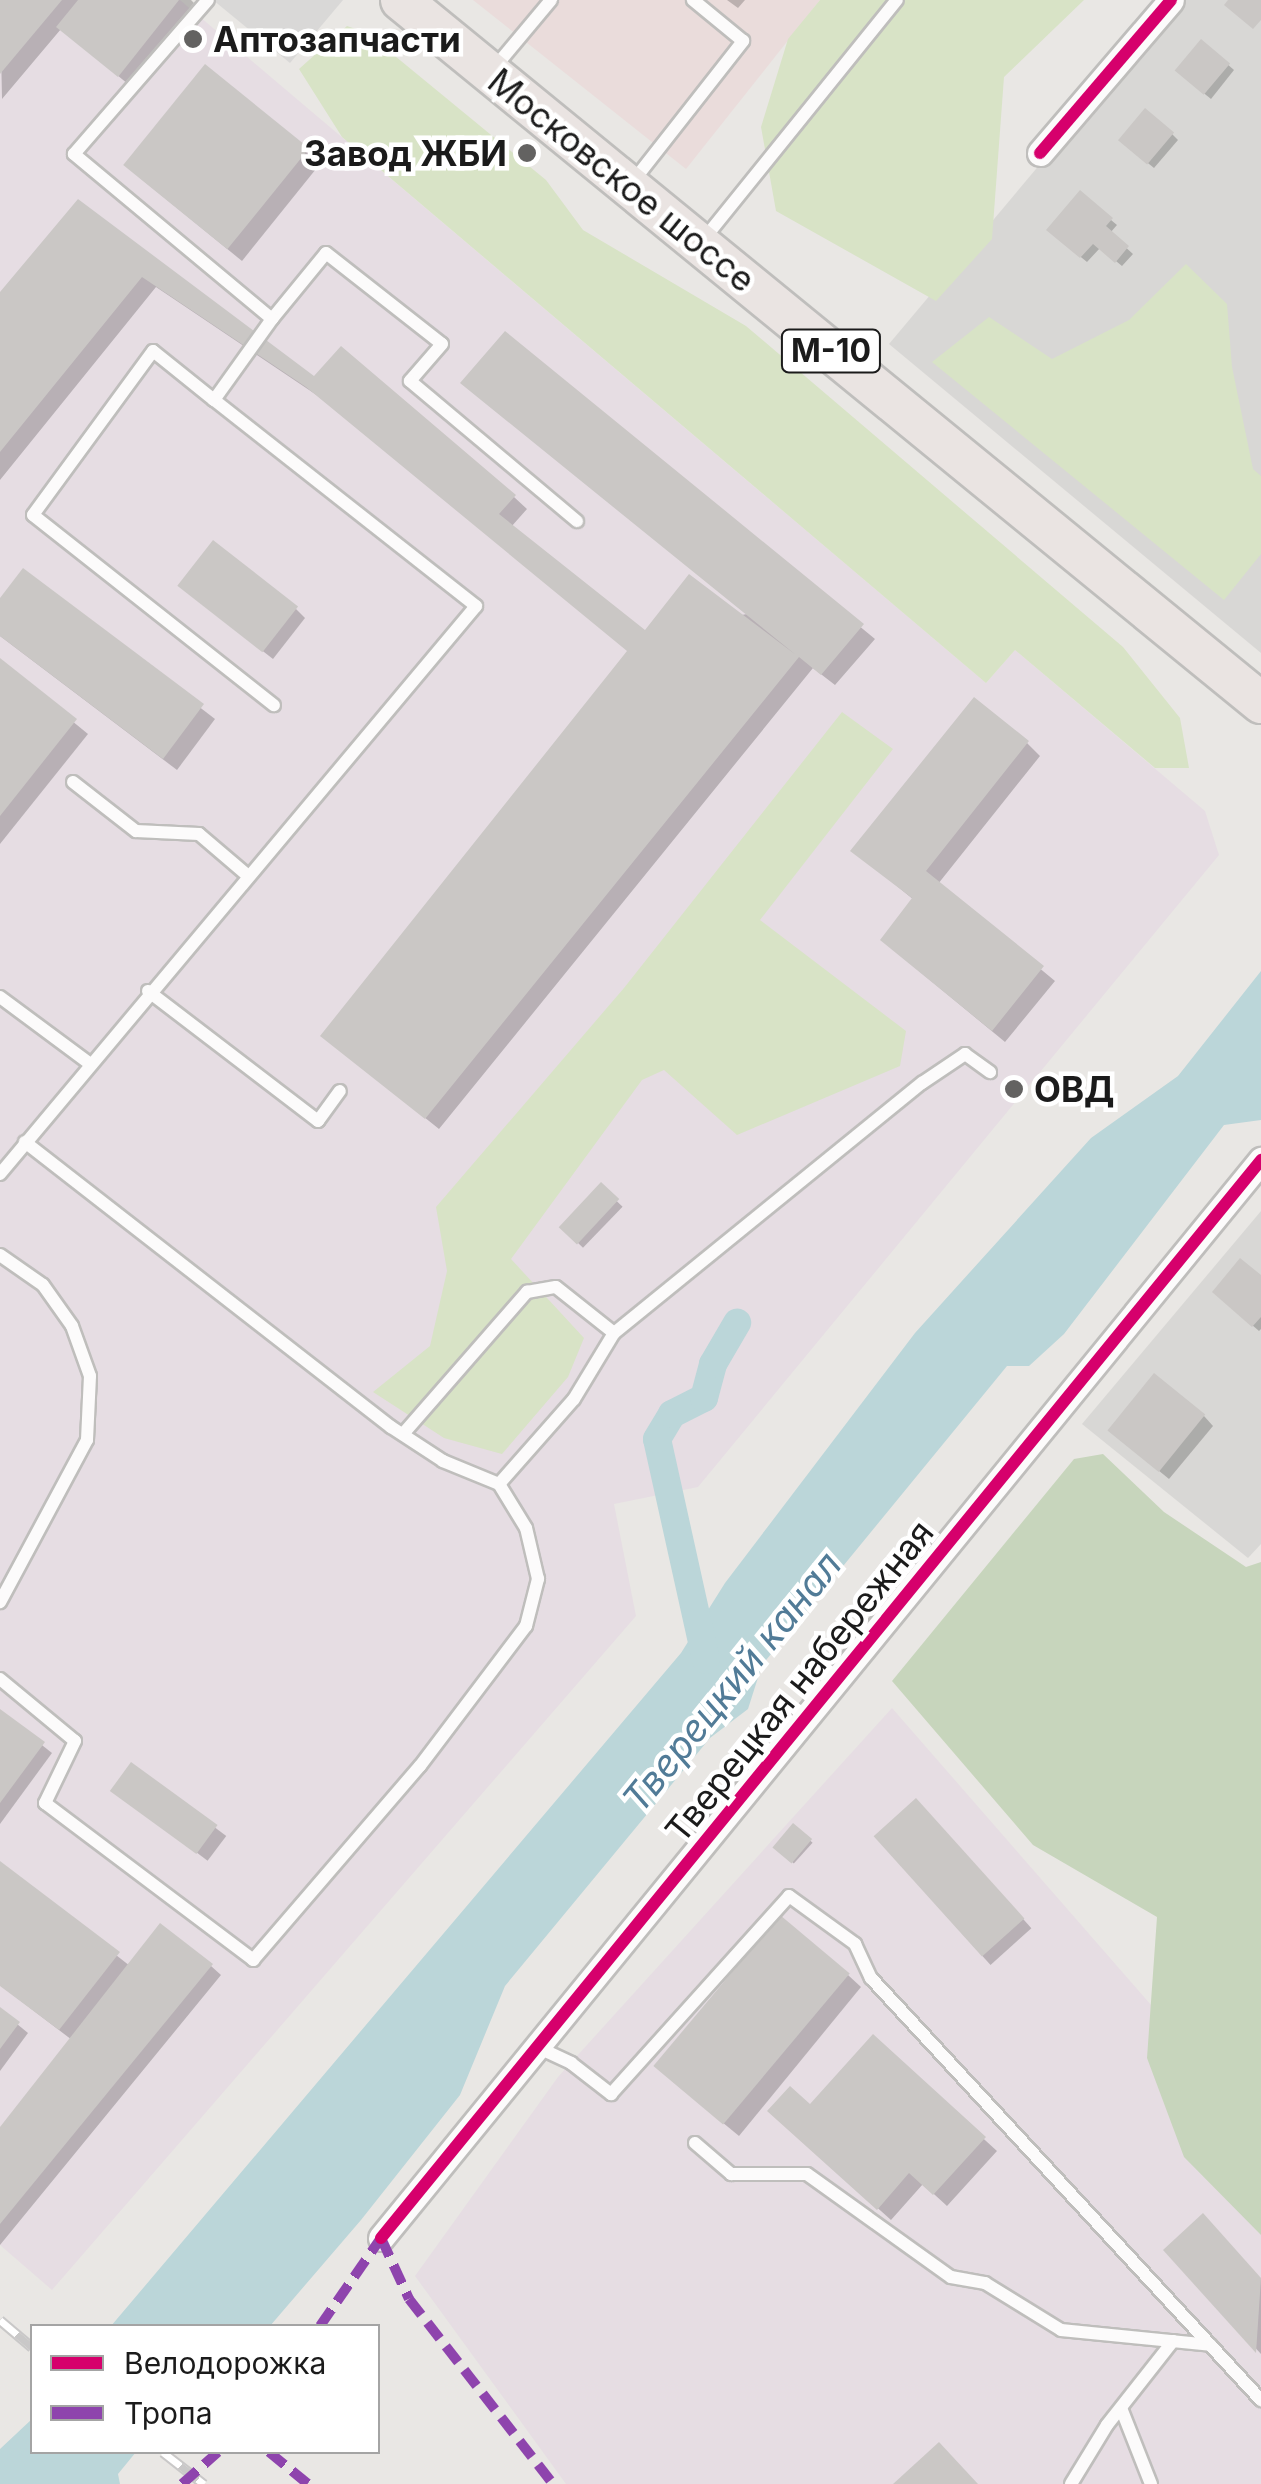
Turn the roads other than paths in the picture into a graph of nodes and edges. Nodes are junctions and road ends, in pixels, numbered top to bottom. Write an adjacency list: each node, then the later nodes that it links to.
1 (208, 0): 11 (lane)
2 (401, 0): 7 (highway, Московское шоссе / М-10)
3 (550, 0): 7 (lane)
4 (693, 0): 9 (lane)
5 (897, 0): 10 (lane)
6 (1171, 0): 8 (street)
7 (490, 73): 9 (highway, Московское шоссе / М-10)
8 (1040, 153)
9 (630, 186): 10 (highway, Московское шоссе / М-10)
10 (700, 244): 14 (highway, Московское шоссе / М-10)
11 (272, 320): 12 (lane); 13 (lane)
12 (214, 400): 15 (lane); 17 (lane)
13 (576, 521)
14 (1261, 703)
15 (274, 705)
16 (73, 782): 17 (lane)
17 (247, 875): 18 (lane)
18 (148, 991): 20 (lane); 22 (lane)
19 (0, 998): 20 (lane)
20 (89, 1063): 23 (lane)
21 (990, 1072): 27 (lane)
22 (340, 1091)
23 (25, 1142): 25 (lane); 28 (lane)
24 (1261, 1160): 32 (street, Тверецкая набережная)
25 (0, 1174)
26 (0, 1255): 30 (lane)
27 (614, 1334): 28 (lane); 29 (lane)
28 (402, 1434): 29 (lane)
29 (499, 1484): 31 (lane)
30 (0, 1602)
31 (0, 1679)
32 (537, 2047): 34 (street, Тверецкая набережная); 36 (lane)
33 (694, 2143): 35 (lane)
34 (381, 2238)
35 (1172, 2342): 36 (lane); 38 (lane)
36 (1210, 2345): 37 (lane)
37 (1261, 2400)
38 (1121, 2408): 39 (lane); 40 (lane)
39 (1071, 2484)
40 (1150, 2484)

